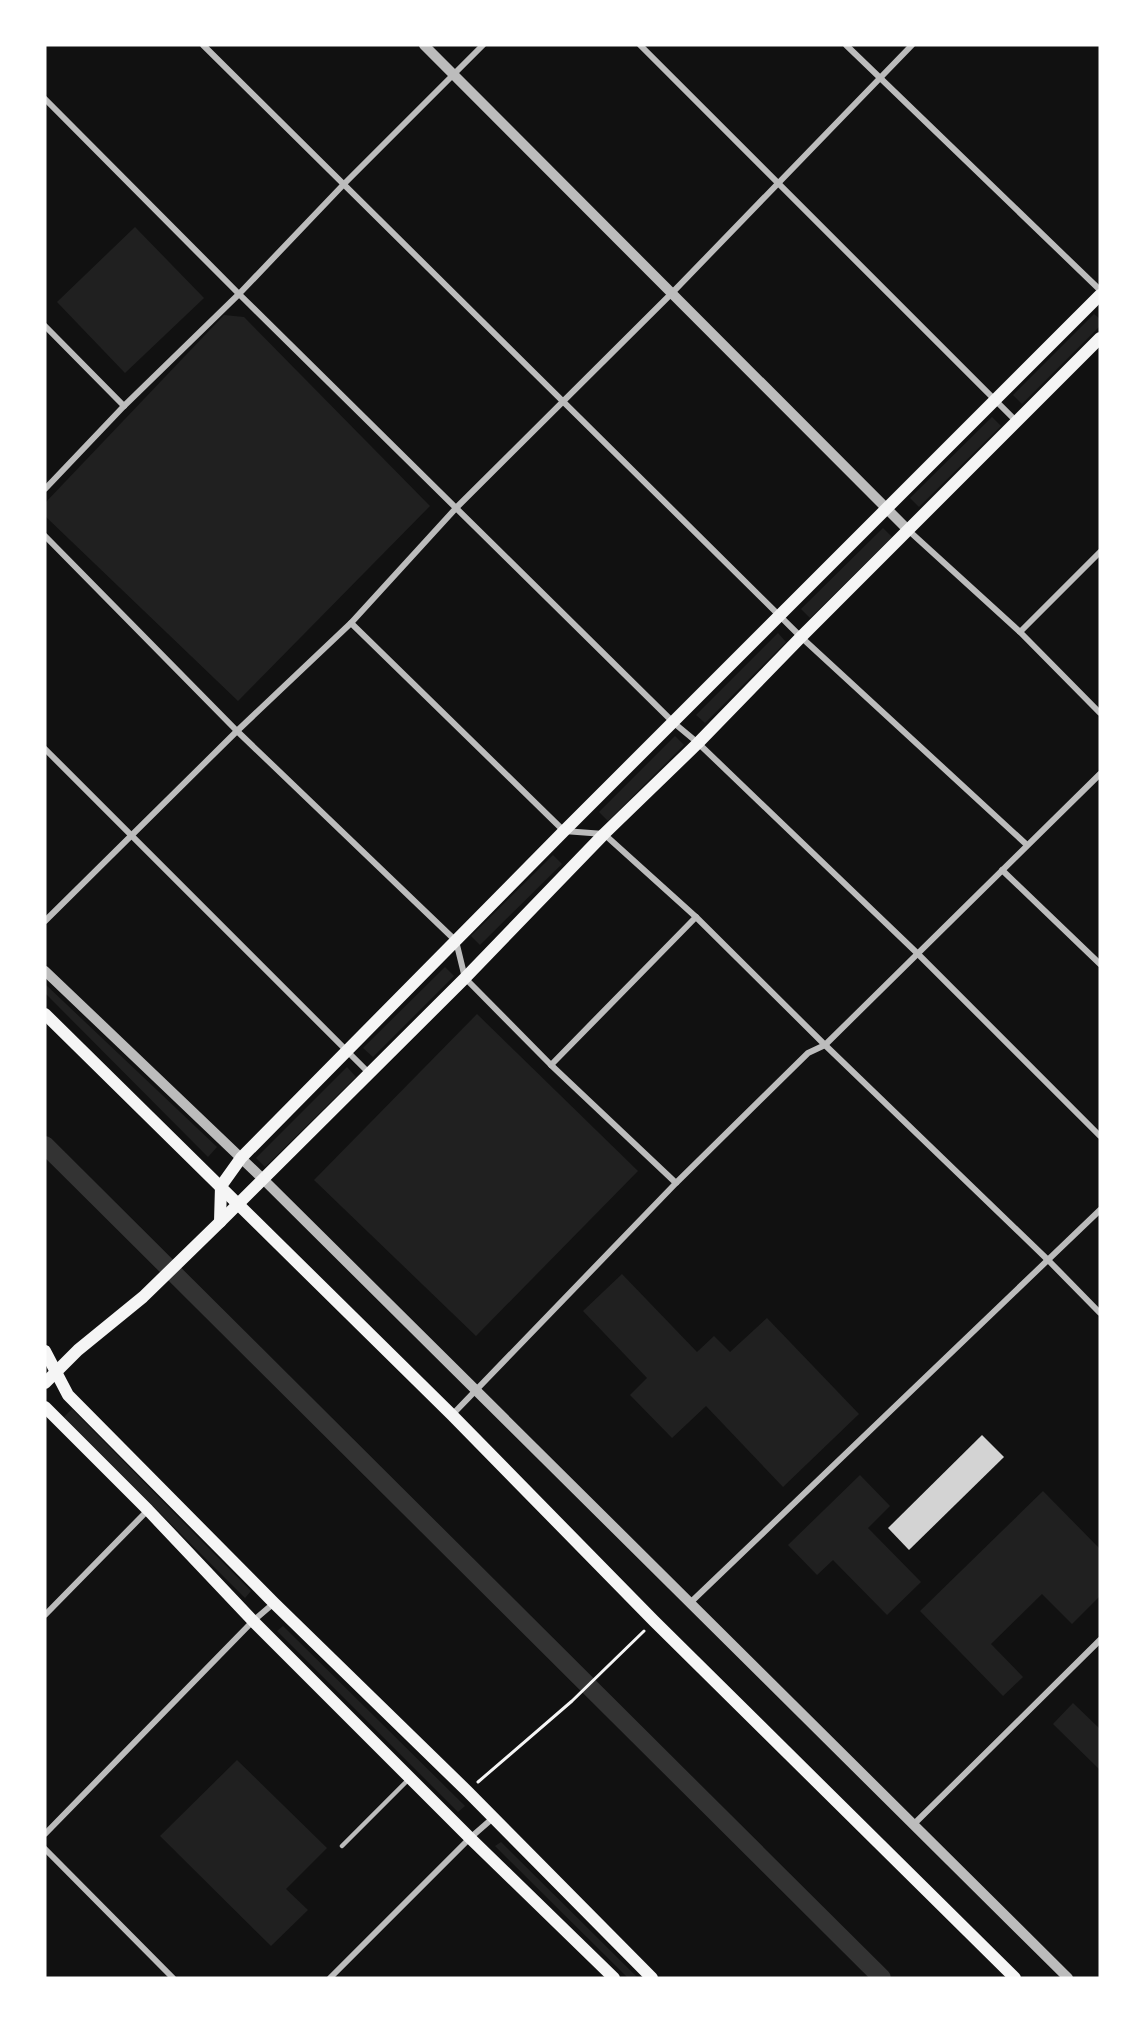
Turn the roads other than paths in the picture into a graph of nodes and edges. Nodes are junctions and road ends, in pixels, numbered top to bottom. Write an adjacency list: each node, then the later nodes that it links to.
1 (203, 45): 11 (street)
2 (423, 45): 7 (street)
3 (483, 45): 7 (street)
4 (640, 45): 10 (street)
5 (846, 45): 8 (street)
6 (912, 45): 8 (street)
7 (454, 75): 11 (street); 14 (street)
8 (880, 78): 10 (street); 12 (street)
9 (45, 99): 13 (street)
10 (779, 183): 14 (street); 18 (street)
11 (344, 184): 13 (street); 19 (street)
12 (1100, 290)
13 (239, 294): 20 (street); 23 (street)
14 (671, 294): 19 (street); 24 (street)
15 (1100, 295): 18 (main road)
16 (45, 326): 20 (street)
17 (1100, 338): 21 (main road)
18 (994, 399): 21 (street); 24 (main road)
19 (564, 402): 23 (street); 28 (street)
20 (124, 406): 22 (street)
21 (1017, 423): 25 (main road)
22 (45, 489)
23 (457, 507): 29 (street); 33 (street)
24 (886, 508): 25 (street); 28 (main road)
25 (908, 530): 30 (street); 31 (main road)
26 (45, 536): 34 (street)
27 (1100, 552): 30 (street)
28 (780, 616): 31 (street); 33 (main road)
29 (351, 623): 34 (street); 38 (street)
30 (1020, 632): 32 (street)
31 (801, 636): 35 (main road); 41 (street)
32 (1100, 712)
33 (674, 723): 35 (street); 38 (main road)
34 (237, 731): 40 (street); 45 (street)
35 (698, 743): 39 (main road); 46 (street)
36 (45, 748): 40 (street)
37 (1100, 774): 41 (street)
38 (564, 831): 39 (street); 45 (main road)
39 (604, 834): 43 (street); 49 (main road)
40 (131, 836): 44 (street); 52 (street)
41 (1027, 846): 42 (street)
42 (1002, 870): 46 (street); 47 (street)
43 (696, 917): 51 (street); 53 (street)
44 (45, 921)
45 (456, 941): 49 (street); 52 (main road)
46 (916, 953): 51 (street); 55 (street)
47 (1100, 964)
48 (45, 970): 56 (street)
49 (465, 978): 53 (street); 54 (main road)
50 (45, 1014): 59 (main road)
51 (825, 1045): 58 (street); 63 (street)
52 (347, 1052): 54 (street); 56 (main road)
53 (551, 1065): 58 (street)
54 (369, 1073): 57 (main road)
55 (1100, 1136)
56 (241, 1158): 57 (street); 59 (main road)
57 (263, 1179): 60 (main road); 68 (street)
58 (676, 1183): 68 (street)
59 (221, 1186): 60 (main road); 62 (main road)
60 (239, 1204): 62 (main road); 70 (main road)
61 (1100, 1210): 63 (street)
62 (220, 1222): 66 (main road)
63 (1049, 1261): 64 (street); 73 (street)
64 (1100, 1313)
65 (45, 1351): 66 (main road)
66 (55, 1372): 67 (main road); 72 (main road)
67 (45, 1383)
68 (476, 1390): 70 (street); 73 (street)
69 (45, 1407): 71 (main road)
70 (452, 1415): 88 (main road)
71 (148, 1510): 74 (street); 75 (main road)
72 (274, 1603): 75 (street); 78 (main road)
73 (690, 1603): 79 (street)
74 (45, 1615)
75 (253, 1621): 77 (main road); 80 (street)
76 (1100, 1640): 79 (street)
77 (410, 1778): 81 (main road); 82 (lane)
78 (493, 1818): 81 (street); 87 (main road)
79 (913, 1825): 89 (street)
80 (45, 1834)
81 (470, 1838): 85 (street); 86 (main road)
82 (342, 1846)
83 (45, 1849): 84 (street)
84 (173, 1978)
85 (330, 1978)
86 (614, 1978)
87 (651, 1978)
88 (1015, 1978)
89 (1068, 1978)

